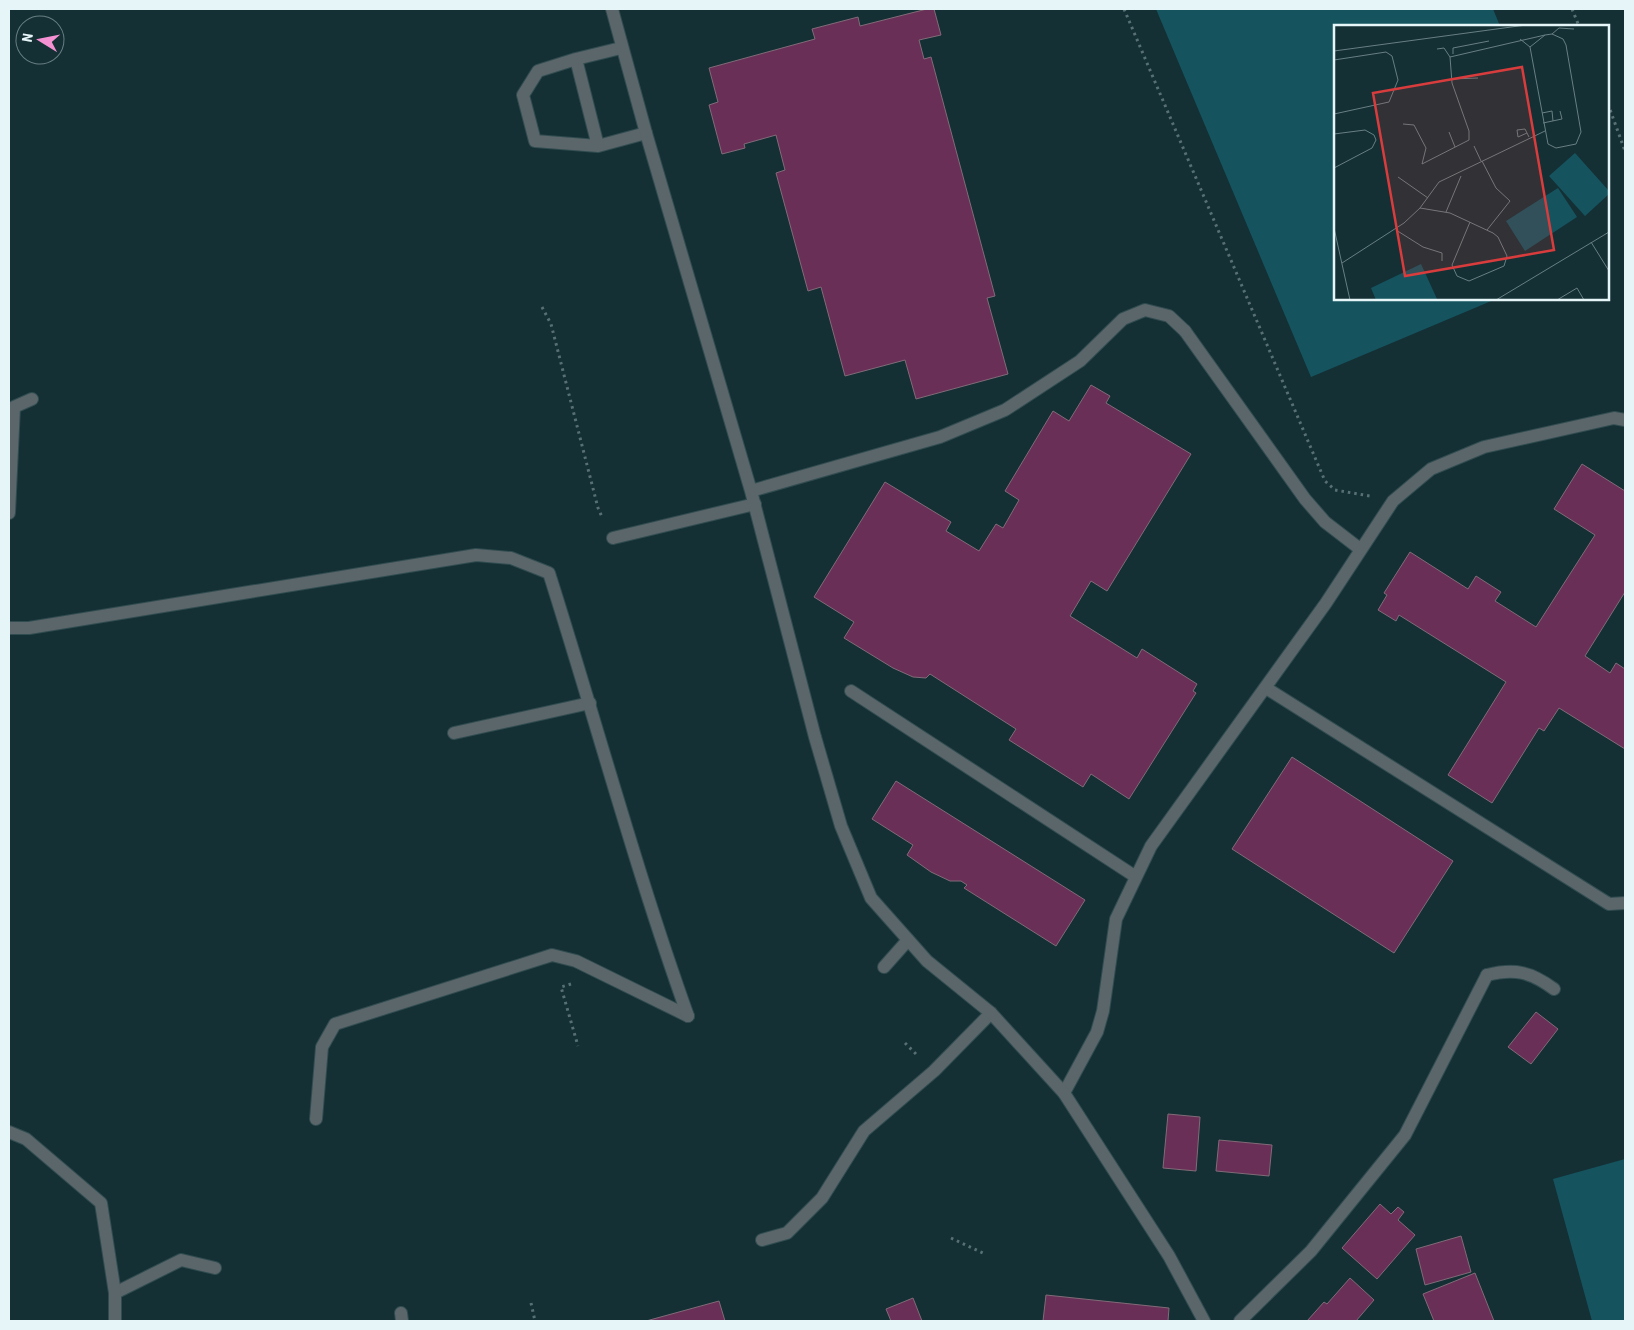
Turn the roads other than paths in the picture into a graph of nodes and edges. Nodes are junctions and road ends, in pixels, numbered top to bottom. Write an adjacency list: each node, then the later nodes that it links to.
1 (612, 9): 2 (street)
2 (622, 48): 3 (street); 4 (street)
3 (576, 59): 5 (street); 5 (street)
4 (646, 133): 5 (street); 8 (street)
5 (598, 146)
6 (32, 399): 9 (street)
7 (1625, 420): 11 (street)
8 (753, 498): 10 (street); 11 (street); 19 (street)
9 (9, 513)
10 (613, 538)
11 (1360, 549): 13 (street)
12 (9, 628): 15 (street)
13 (1266, 688): 17 (street); 18 (street)
14 (851, 691): 17 (street)
15 (590, 703): 16 (street); 24 (street)
16 (454, 733)
17 (1136, 877): 23 (street)
18 (1625, 903)
19 (908, 940): 20 (street); 22 (street)
20 (884, 967)
21 (1554, 989): 31 (street)
22 (991, 1013): 23 (street); 26 (street)
23 (1064, 1093): 30 (street)
24 (316, 1119)
25 (9, 1132): 28 (street)
26 (762, 1240)
27 (215, 1268): 28 (street)
28 (115, 1293): 29 (street)
29 (115, 1321)
30 (1204, 1321)
31 (1240, 1321)

